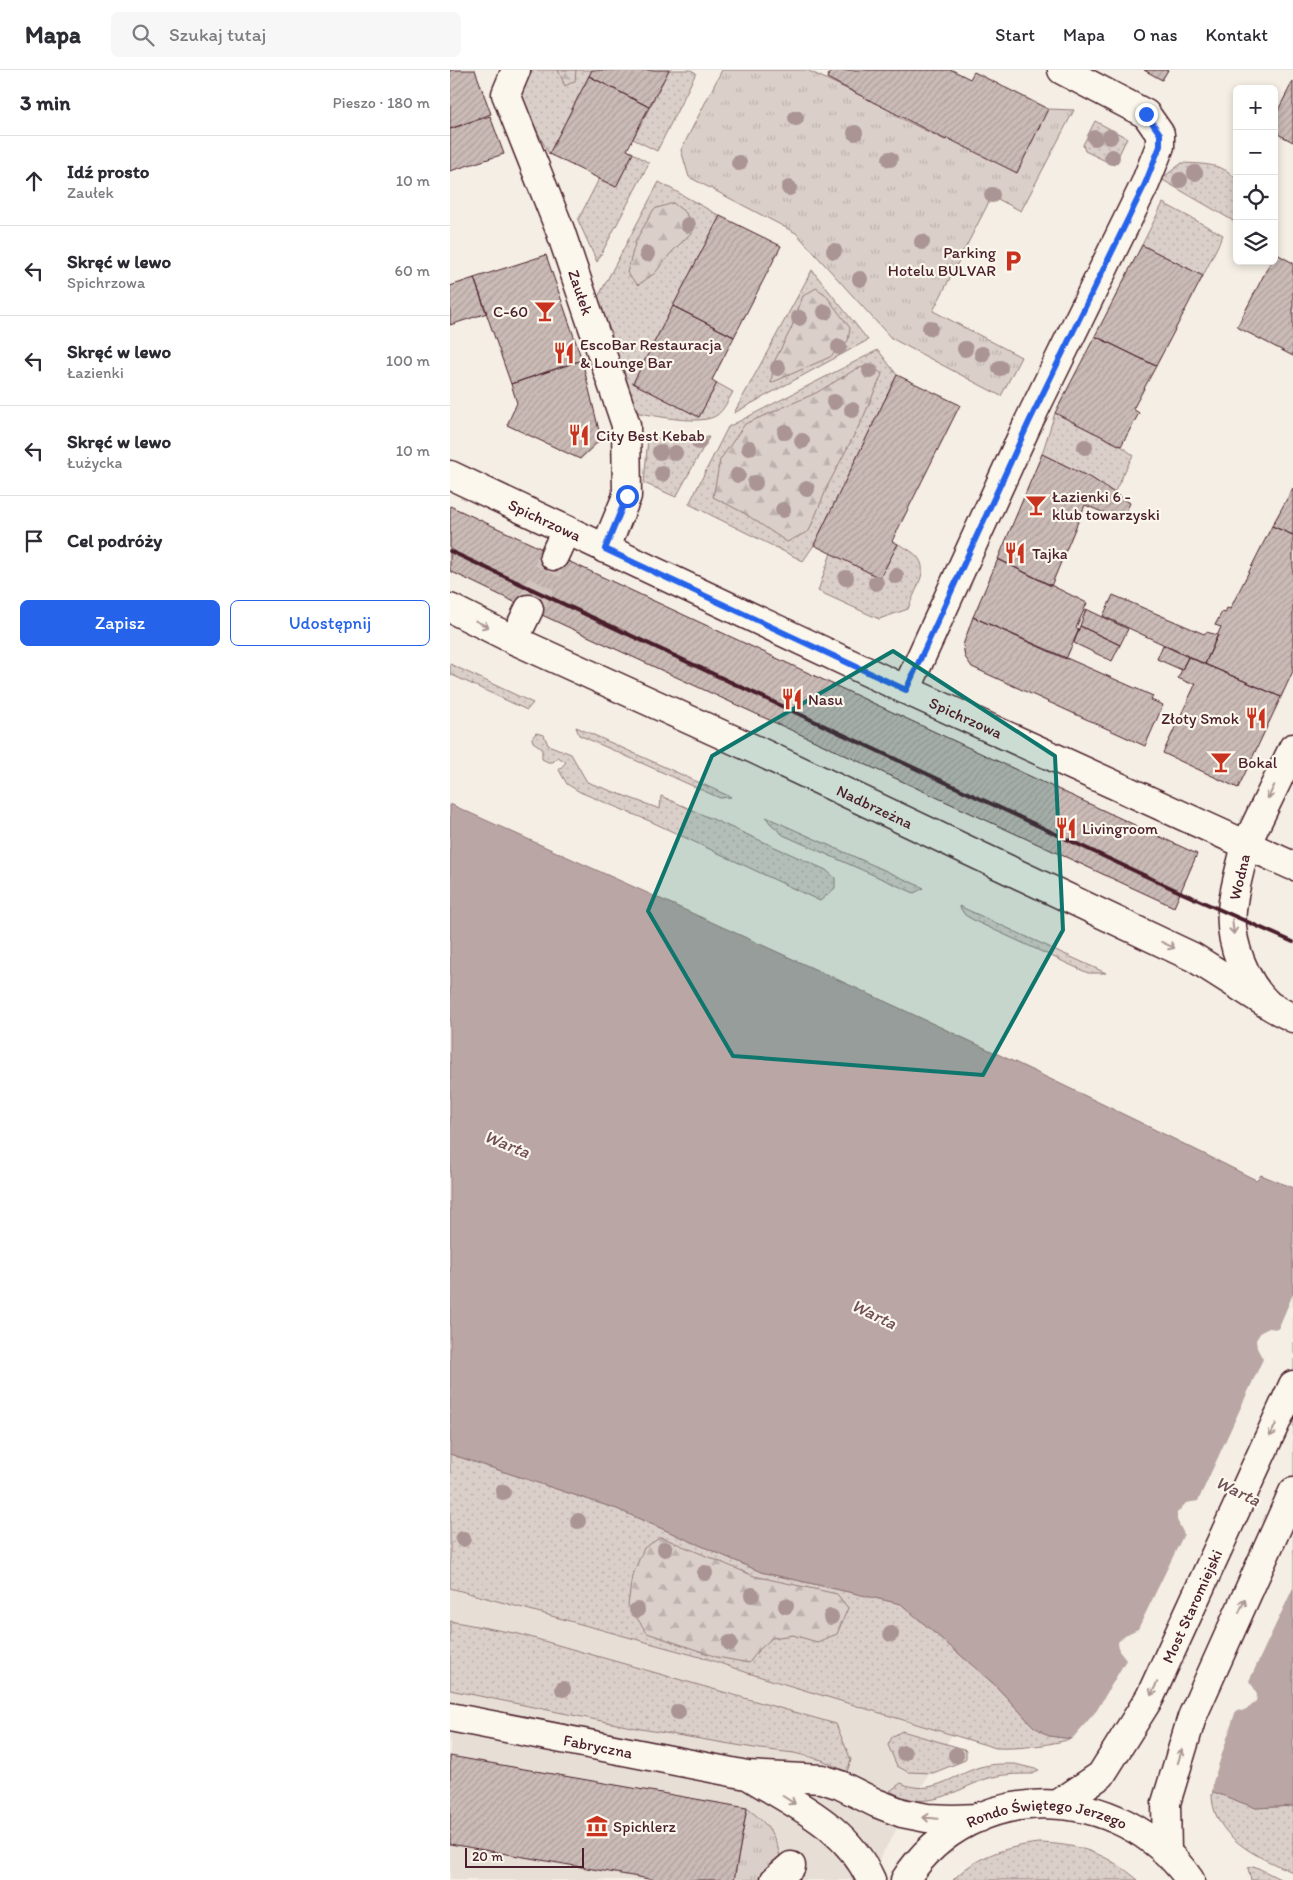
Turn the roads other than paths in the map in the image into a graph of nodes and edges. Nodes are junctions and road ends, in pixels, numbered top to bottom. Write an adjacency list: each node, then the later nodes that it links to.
1 (516, 70): 5 (street, Zaułek)
2 (1062, 70): 10 (street)
3 (450, 475): 4 (street, Spichrzowa)
4 (566, 530): 5 (street, Spichrzowa); 6 (street)
5 (605, 549): 10 (street, Spichrzowa)
6 (554, 556)
7 (450, 608): 9 (street, Nadbrzeżna, one-way to 9)
8 (529, 609): 9 (street)
9 (514, 640): 14 (street, Nadbrzeżna, one-way to 14)
10 (906, 690): 12 (street, Spichrzowa)
11 (1293, 748): 12 (street, Wodna, one-way to 12)
12 (1246, 845): 13 (street, Spichrzowa); 14 (street, Wodna, one-way to 14)
13 (1293, 866)
14 (1281, 1012)
15 (1293, 1385): 19 (street, Most Staromiejski, one-way to 19)
16 (1293, 1492): 21 (street, one-way to 16)
17 (450, 1717): 18 (street, Fabryczna)
18 (747, 1775): 20 (street, Fabryczna, one-way to 18); 22 (street, Fabryczna, one-way to 22)
19 (1058, 1804): 20 (street, Rondo Świętego Jerzego); 21 (street, Rondo Świętego Jerzego)
20 (979, 1818): 23 (street, Rondo Świętego Jerzego)
21 (1166, 1852): 24 (street, Rondo Świętego Jerzego)
22 (871, 1880)
23 (905, 1880)
24 (1190, 1880)

